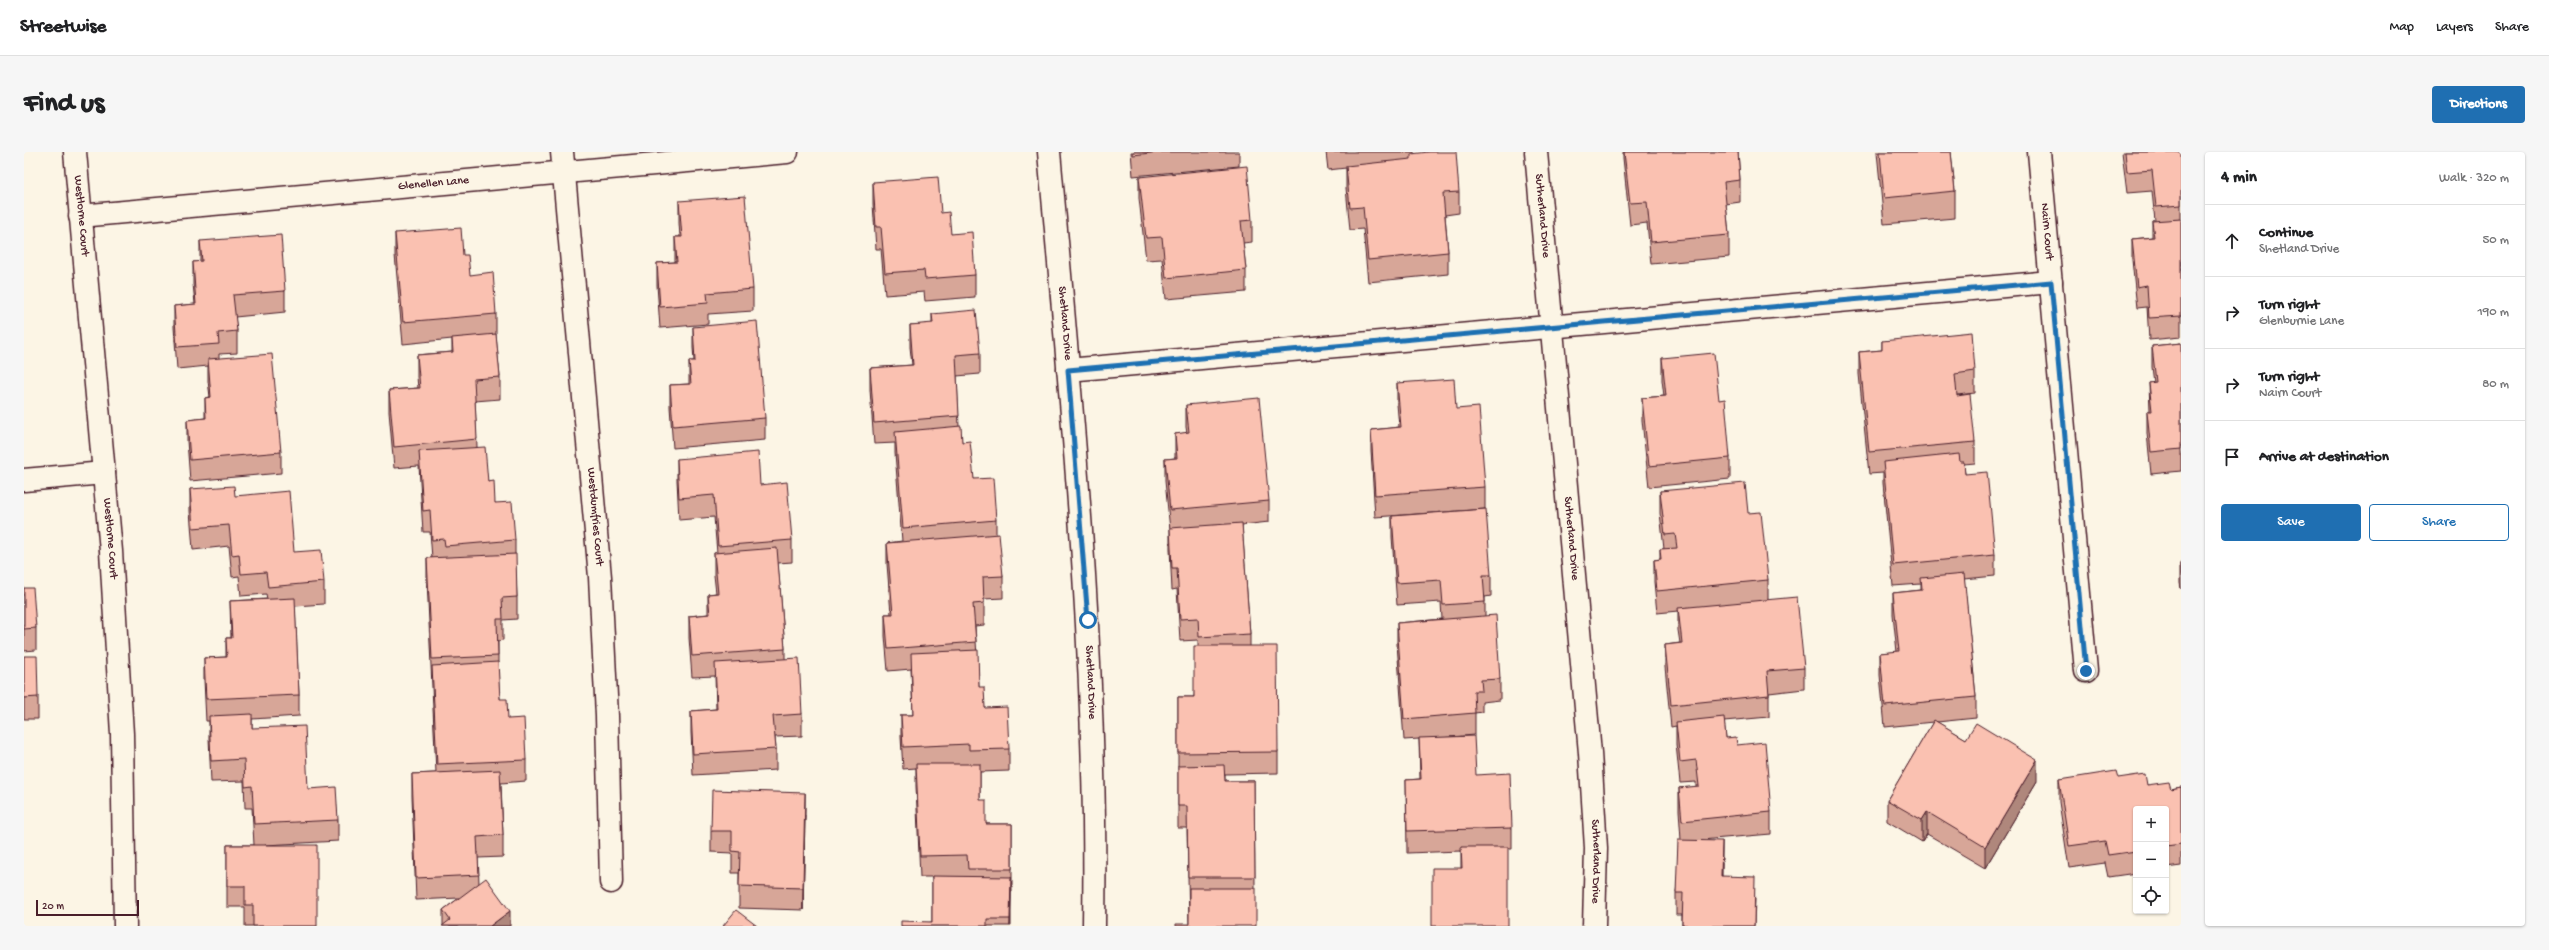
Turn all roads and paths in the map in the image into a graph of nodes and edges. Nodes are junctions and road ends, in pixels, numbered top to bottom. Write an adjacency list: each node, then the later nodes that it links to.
1 (75, 152): 7 (street, Westlorne Court)
2 (787, 152): 6 (street, Glenellen Lane)
3 (1049, 152): 10 (street, Shetland Drive)
4 (1536, 152): 9 (street, Sutherland Drive)
5 (2039, 152): 8 (street, Nairn Court)
6 (563, 162): 7 (street, Glenellen Lane); 14 (street, Westdumfries Court)
7 (80, 216): 11 (street, Westlorne Court)
8 (2051, 282): 9 (street); 13 (street, Nairn Court)
9 (1552, 327): 10 (street); 17 (street, Sutherland Drive)
10 (1068, 370): 16 (street, Shetland Drive)
11 (104, 473): 12 (street); 15 (street, Westlorne Court)
12 (24, 480)
13 (2086, 671)
14 (611, 882)
15 (125, 926)
16 (1094, 926)
17 (1594, 926)

